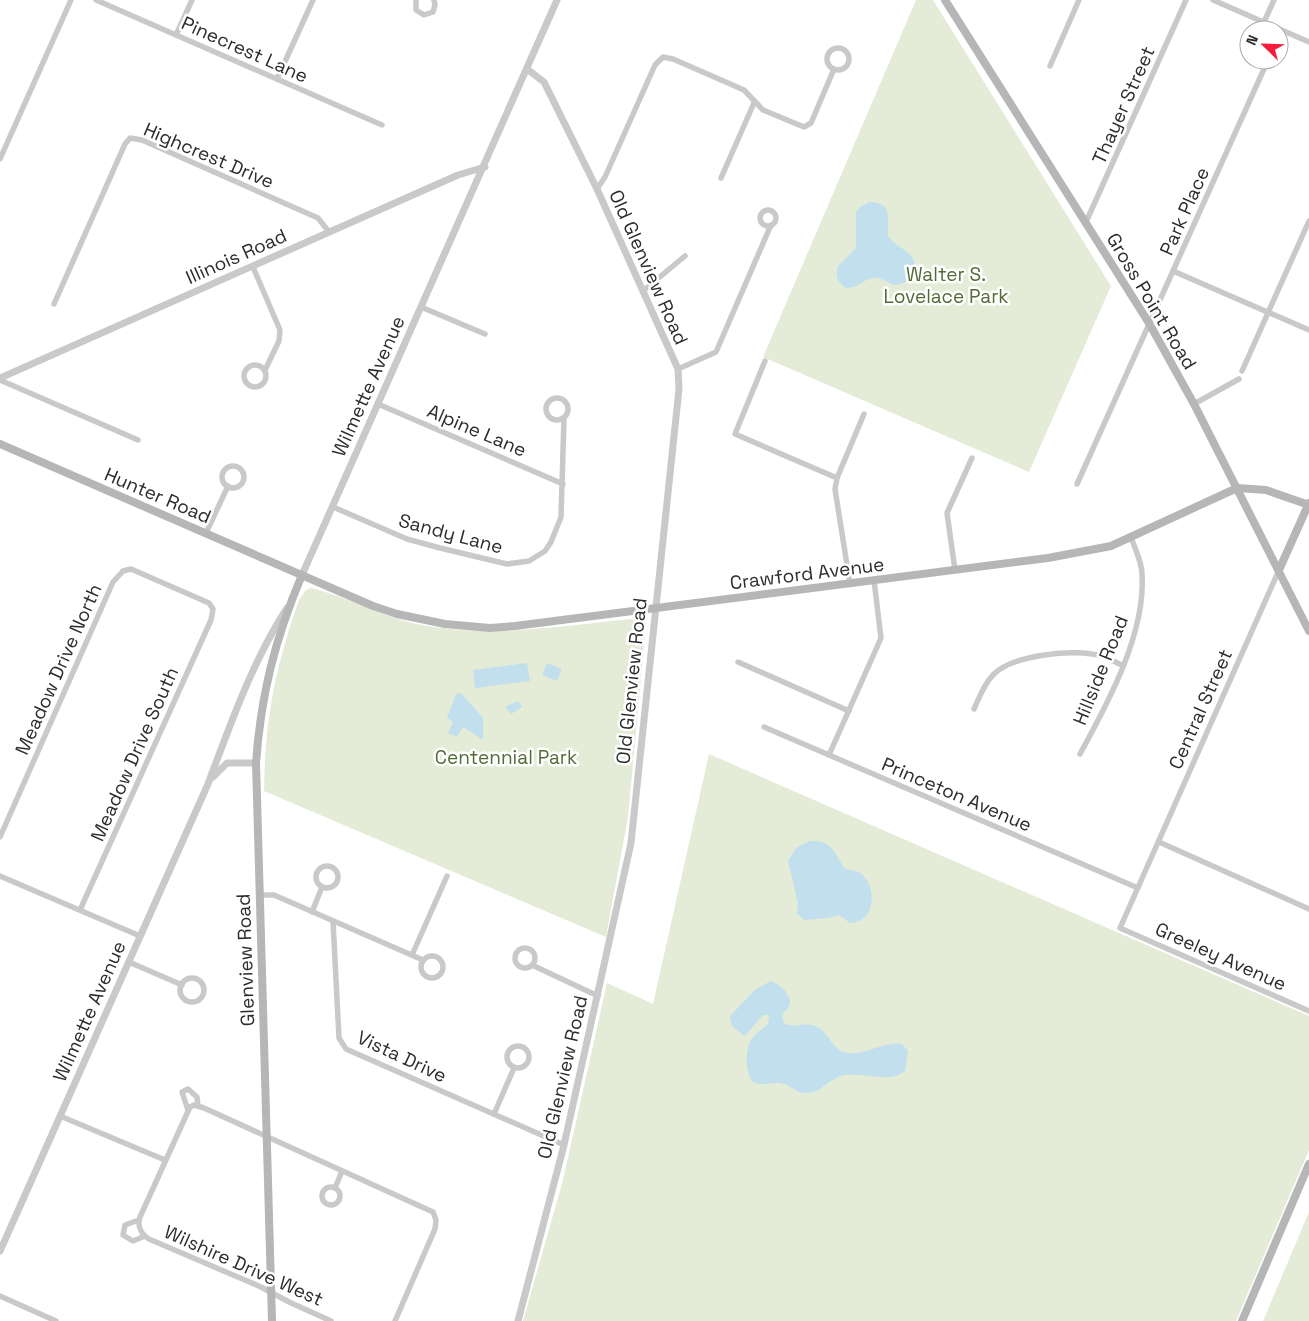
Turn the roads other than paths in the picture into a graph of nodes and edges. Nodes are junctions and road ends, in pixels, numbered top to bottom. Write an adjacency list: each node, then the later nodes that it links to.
1 (71, 0): 25 (street)
2 (96, 0): 15 (street, Pinecrest Lane)
3 (192, 0): 15 (street)
4 (313, 0): 22 (street)
5 (415, 0): 6 (street)
6 (434, 0)
7 (557, 0): 19 (street, Wilmette Avenue)
8 (945, 0): 30 (main road, Gross Point Road)
9 (1079, 0): 18 (street)
10 (1186, 0): 30 (street, Thayer Street)
11 (1213, 0): 13 (street)
12 (1274, 0): 14 (street)
13 (1259, 20)
14 (1265, 20)
15 (176, 35): 22 (street, Pinecrest Lane)
16 (1289, 35): 17 (street)
17 (1309, 42)
18 (1050, 66)
19 (527, 69): 26 (street, Wilmette Avenue); 28 (street, Old Glenview Road)
20 (834, 69): 23 (street)
21 (1263, 70): 35 (street, Park Place)
22 (277, 79): 24 (street, Pinecrest Lane)
23 (754, 102): 27 (street); 28 (street)
24 (382, 125)
25 (0, 159)
26 (485, 167): 32 (street, Illinois Road); 38 (street, Wilmette Avenue)
27 (721, 178)
28 (596, 189): 36 (street, Old Glenview Road)
29 (1309, 221): 39 (street)
30 (1086, 222): 40 (main road, Gross Point Road)
31 (771, 225): 44 (street)
32 (329, 232): 34 (street, Illinois Road); 37 (street, Highcrest Drive)
33 (685, 256): 36 (street)
34 (253, 267): 45 (street); 47 (street, Illinois Road)
35 (1173, 271): 39 (street); 40 (street, Park Place)
36 (643, 291): 44 (street, Old Glenview Road)
37 (54, 304)
38 (421, 308): 42 (street); 49 (street, Wilmette Avenue)
39 (1268, 312): 41 (street); 46 (street)
40 (1149, 323): 50 (main road, Gross Point Road); 58 (street, Park Place)
41 (1309, 330)
42 (485, 334)
43 (765, 361): 56 (street)
44 (678, 369): 72 (street, Old Glenview Road)
45 (265, 370): 45 (street)
46 (1242, 370)
47 (0, 378): 53 (street)
48 (1239, 378): 50 (street)
49 (378, 404): 57 (street, Alpine Lane); 62 (street, Wilmette Avenue)
50 (1194, 404): 60 (main road, Gross Point Road)
51 (864, 414): 56 (street)
52 (564, 418): 57 (street, Sandy Lane)
53 (138, 440)
54 (0, 444): 63 (main road, Hunter Road)
55 (972, 458): 65 (street)
56 (837, 478): 69 (street)
57 (563, 484): 62 (street, Sandy Lane)
58 (1077, 484)
59 (228, 486): 63 (street)
60 (1237, 488): 61 (main road, Crawford Avenue); 64 (main road, Crawford Avenue); 66 (main road, Gross Point Road)
61 (1309, 504): 66 (main road, Central Street)
62 (333, 507): 67 (street, Wilmette Avenue)
63 (206, 533): 67 (main road, Hunter Road)
64 (1131, 537): 65 (main road, Crawford Avenue); 75 (street, Hillside Road)
65 (955, 570): 68 (main road, Crawford Avenue)
66 (1279, 570): 73 (main road, Gross Point Road); 84 (street, Central Street)
67 (302, 575): 70 (main road, Wilmette Avenue); 72 (main road, Crawford Avenue)
68 (874, 580): 69 (main road, Crawford Avenue); 77 (street)
69 (850, 584): 72 (main road, Crawford Avenue)
70 (290, 603): 81 (main road, Glenview Road); 82 (street, Wilmette Avenue)
71 (213, 609): 83 (street, Meadow Drive North); 91 (street, Meadow Drive South)
72 (654, 609): 101 (street, Old Glenview Road)
73 (1308, 625)
74 (738, 662): 77 (street)
75 (1122, 665): 76 (street); 79 (street, Hillside Road)
76 (974, 709)
77 (850, 711): 80 (street)
78 (764, 727): 80 (street, Princeton Avenue)
79 (1080, 754)
80 (829, 755): 88 (street, Princeton Avenue)
81 (256, 763): 82 (street, Wilmette Avenue); 89 (main road, Glenview Road)
82 (208, 784): 95 (street, Wilmette Avenue)
83 (0, 838)
84 (1158, 842): 88 (street, Central Street); 90 (street)
85 (0, 876): 91 (street)
86 (447, 876): 96 (street)
87 (322, 887): 92 (street)
88 (1138, 888): 94 (street, Central Street)
89 (259, 895): 92 (street); 108 (main road, Glenview Road)
90 (1309, 909)
91 (80, 910): 95 (street)
92 (312, 912): 93 (street)
93 (333, 921): 96 (street); 106 (street, Vista Drive)
94 (1120, 928): 102 (street, Greeley Avenue)
95 (140, 936): 98 (street, Wilmette Avenue)
96 (412, 955): 97 (street)
97 (423, 960): 97 (street)
98 (129, 962): 100 (street); 107 (street, Wilmette Avenue)
99 (532, 965): 101 (street)
100 (182, 985): 100 (street)
101 (598, 996): 109 (street, Old Glenview Road)
102 (1309, 1011)
103 (514, 1068): 106 (street)
104 (198, 1106): 105 (street); 105 (street); 108 (street)
105 (188, 1110): 110 (street, Wilshire Drive West)
106 (494, 1114): 109 (street, Vista Drive)
107 (60, 1116): 110 (street); 116 (street, Wilmette Avenue)
108 (268, 1137): 112 (street); 117 (main road, Glenview Road)
109 (564, 1145): 123 (street, Old Glenview Road)
110 (165, 1160): 114 (street, Wilshire Drive West)
111 (1309, 1164): 124 (main road)
112 (342, 1171): 113 (street); 122 (street)
113 (335, 1188)
114 (139, 1220): 115 (street, Wilshire Drive West); 115 (street, Wilshire Drive West)
115 (145, 1236): 117 (street, Wilshire Drive West)
116 (0, 1251)
117 (272, 1292): 120 (main road, Glenview Road); 121 (street, Wilshire Drive West)
118 (0, 1296): 119 (street)
119 (56, 1321)
120 (272, 1321)
121 (331, 1321)
122 (395, 1321)
123 (518, 1321)
124 (1242, 1321)

